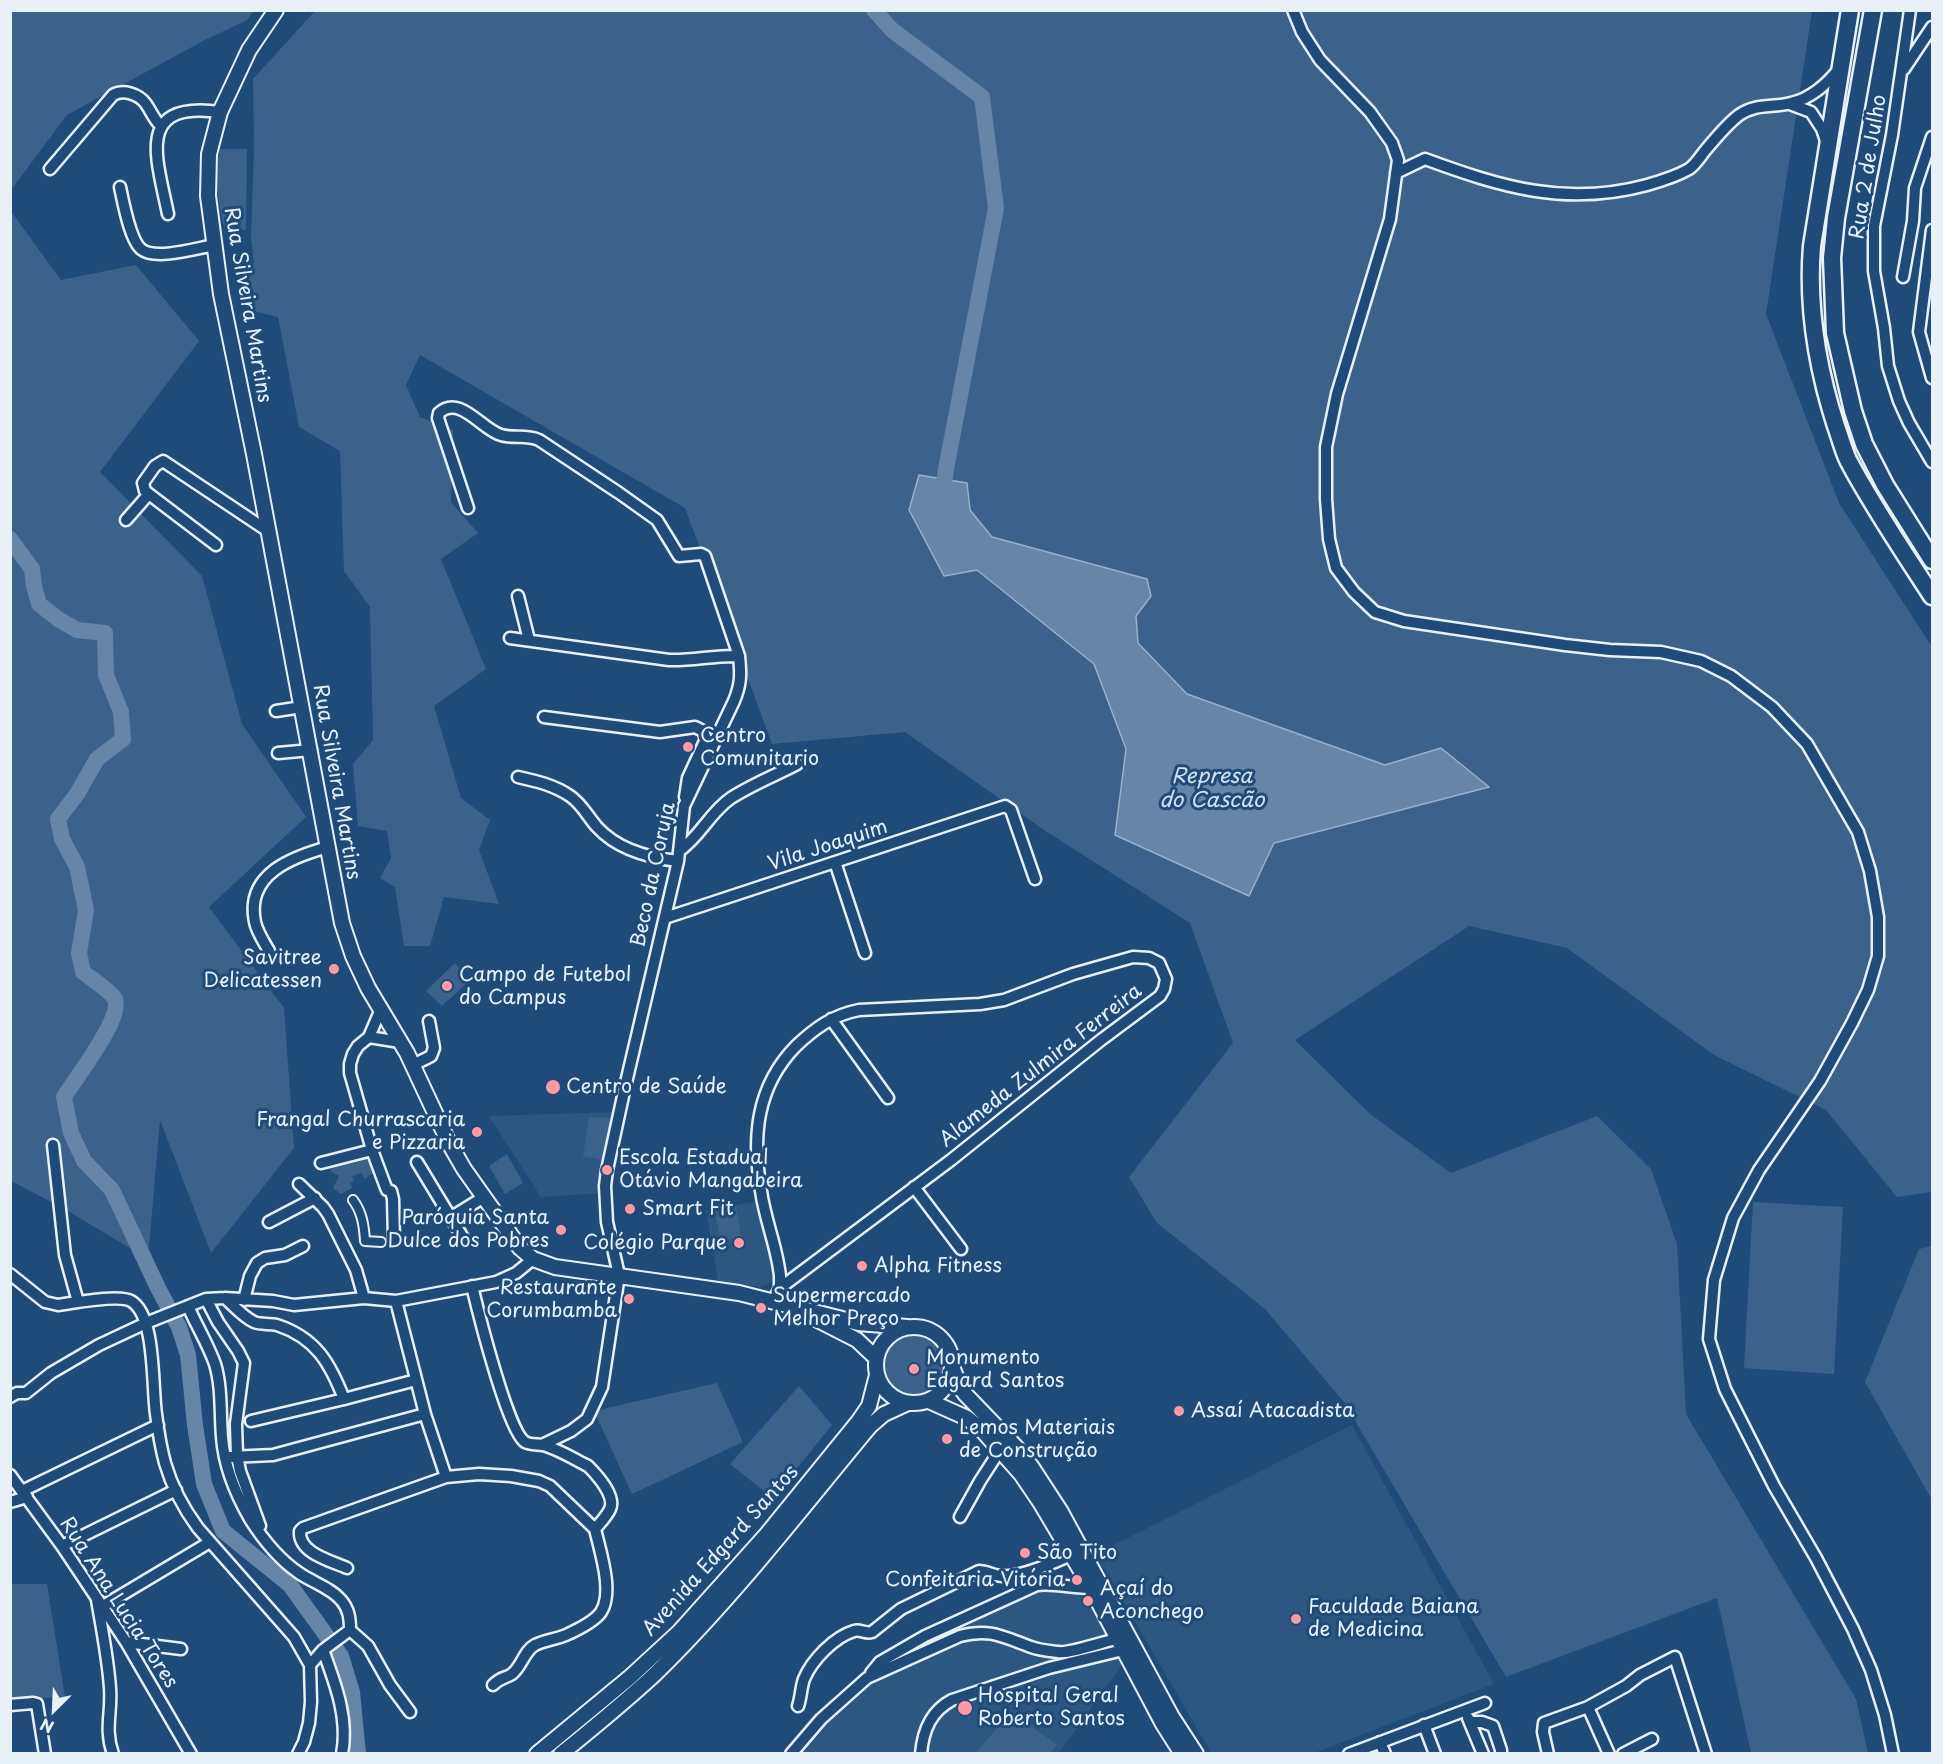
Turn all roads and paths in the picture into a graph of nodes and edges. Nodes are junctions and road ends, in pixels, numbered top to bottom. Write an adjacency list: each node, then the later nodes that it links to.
1 (276, 10): 11 (main road, Rua Silveira Martins)
2 (1293, 10): 17 (street)
3 (1850, 10): 7 (main road)
4 (1873, 10): 30 (main road)
5 (1910, 10): 8 (street, Rua 2 de Julho)
6 (1932, 27): 8 (street)
7 (1840, 67): 9 (street); 15 (main road)
8 (1902, 72): 24 (street, Rua 2 de Julho)
9 (1815, 91): 10 (street); 12 (street)
10 (1790, 104): 12 (street); 17 (street)
11 (220, 112): 13 (street); 21 (main road, Rua Silveira Martins)
12 (1811, 112): 15 (street)
13 (160, 125): 16 (street); 19 (street)
14 (1932, 137): 22 (street)
15 (1828, 146): 32 (main road)
16 (50, 169)
17 (1396, 173): 158 (street)
18 (120, 187): 21 (street)
19 (168, 214)
20 (1932, 230): 23 (street)
21 (215, 245): 28 (main road, Rua Silveira Martins)
22 (1903, 277)
23 (1932, 378)
24 (1932, 462)
25 (148, 495): 27 (street); 28 (street); 29 (street)
26 (468, 508): 35 (street, Beco da Coruja)
27 (126, 520)
28 (268, 531): 36 (main road, Rua Silveira Martins)
29 (216, 545)
30 (1932, 560)
31 (518, 596): 34 (street)
32 (1932, 596)
33 (510, 638): 34 (street)
34 (529, 640): 35 (street)
35 (739, 656): 43 (street, Beco da Coruja)
36 (302, 707): 37 (street); 39 (main road, Rua Silveira Martins)
37 (276, 711)
38 (544, 717): 43 (street)
39 (311, 750): 40 (street); 44 (main road, Rua Silveira Martins)
40 (278, 753)
41 (797, 764): 45 (street)
42 (518, 777): 45 (street)
43 (684, 806): 45 (street, Beco da Coruja)
44 (328, 847): 49 (street); 51 (main road, Rua Silveira Martins)
45 (678, 856): 48 (street, Beco da Coruja)
46 (835, 862): 47 (street, Vila Joaquim); 48 (street, Vila Joaquim); 50 (street)
47 (1035, 879)
48 (665, 918): 76 (street, Beco da Coruja)
49 (269, 951)
50 (865, 953)
51 (381, 1009): 54 (street); 55 (main road, Rua Silveira Martins)
52 (831, 1018): 57 (street); 63 (street, Alameda Zulmira Ferreira); 78 (street, Alameda Zulmira Ferreira)
53 (429, 1021): 56 (street)
54 (369, 1037): 55 (street); 59 (street)
55 (400, 1042): 56 (main road, Rua Silveira Martins)
56 (412, 1065): 64 (main road, Rua Silveira Martins)
57 (888, 1098)
58 (53, 1145): 85 (street)
59 (372, 1150): 61 (street); 69 (street)
60 (417, 1162): 67 (street)
61 (321, 1163)
62 (298, 1184): 65 (street)
63 (914, 1187): 73 (street); 78 (street, Alameda Zulmira Ferreira)
64 (484, 1197): 67 (street); 74 (main road, Rua Silveira Martins)
65 (315, 1198): 68 (street); 80 (street)
66 (353, 1200): 71 (street)
67 (450, 1218): 70 (street)
68 (269, 1222)
69 (394, 1240)
70 (465, 1241)
71 (381, 1242)
72 (303, 1246): 82 (street)
73 (962, 1249)
74 (533, 1258): 76 (main road, Rua Silveira Martins); 77 (street)
75 (10, 1274): 85 (street)
76 (619, 1275): 84 (main road, Rua Silveira Martins); 101 (street)
77 (472, 1286): 83 (street); 101 (street)
78 (780, 1288): 84 (street, Alameda Zulmira Ferreira)
79 (225, 1298): 81 (street); 82 (street); 95 (street)
80 (364, 1298): 82 (street); 83 (street)
81 (206, 1299): 86 (street); 103 (street)
82 (244, 1299)
83 (396, 1301): 93 (street)
84 (773, 1301): 87 (main road, Rua Silveira Martins)
85 (78, 1302): 88 (street)
86 (188, 1306): 88 (street); 104 (street)
87 (801, 1310): 89 (main road, Rua Silveira Martins); 90 (main road, Rua Silveira Martins)
88 (146, 1323): 94 (street); 100 (street)
89 (907, 1327): 90 (main road); 91 (main road)
90 (876, 1359): 92 (main road)
91 (953, 1368): 96 (main road); 122 (main road)
92 (877, 1376): 97 (main road); 143 (main road, Avenida Edgard Santos)
93 (416, 1380): 95 (street); 98 (street)
94 (10, 1396)
95 (344, 1399): 99 (street)
96 (929, 1401): 97 (main road); 102 (main road)
97 (908, 1403): 144 (main road, Avenida Edgard Santos)
98 (425, 1414): 103 (street); 106 (street)
99 (251, 1421)
100 (158, 1425): 107 (street); 108 (street)
101 (542, 1445): 111 (street)
102 (1000, 1450): 110 (street); 115 (main road)
103 (237, 1455): 104 (street); 112 (street)
104 (225, 1457): 112 (street)
105 (10, 1475): 108 (street, Rua Ana Lucia Tores)
106 (446, 1477): 111 (street); 116 (street)
107 (176, 1490): 113 (street); 114 (street)
108 (24, 1494): 109 (street); 114 (street, Rua Ana Lucia Tores)
109 (10, 1502)
110 (960, 1517)
111 (595, 1529): 127 (street)
112 (266, 1540): 120 (street)
113 (210, 1542): 119 (street); 125 (street)
114 (62, 1546): 118 (street, Rua Ana Lucia Tores)
115 (1071, 1555): 117 (main road); 130 (street)
116 (347, 1568)
117 (1091, 1588): 122 (main road); 126 (street)
118 (96, 1595): 119 (street, Rua Ana Lucia Tores); 139 (street)
119 (103, 1606): 121 (street, Rua Ana Lucia Tores)
120 (350, 1630): 124 (street); 133 (street)
121 (126, 1642): 123 (street); 140 (street, Rua Ana Lucia Tores)
122 (1124, 1643): 126 (street); 146 (street); 147 (main road); 148 (main road)
123 (182, 1649)
124 (324, 1650): 125 (street); 142 (street)
125 (310, 1665): 141 (street)
126 (867, 1678): 145 (street)
127 (493, 1685)
128 (1485, 1703): 132 (street)
129 (10, 1705): 138 (street)
130 (798, 1706)
131 (1588, 1707): 154 (street); 155 (street); 157 (street)
132 (1464, 1710): 134 (street); 135 (street)
133 (410, 1712)
134 (1470, 1722): 152 (street); 153 (street)
135 (1425, 1725): 137 (street); 151 (street)
136 (1652, 1739): 156 (street)
137 (1380, 1742): 149 (street); 150 (street)
138 (45, 1754)
139 (113, 1754)
140 (190, 1754)
141 (298, 1754)
142 (342, 1754)
143 (537, 1754)
144 (561, 1754)
145 (791, 1754)
146 (921, 1754)
147 (1182, 1754)
148 (1196, 1754)
149 (1349, 1754)
150 (1385, 1754)
151 (1435, 1754)
152 (1483, 1754)
153 (1501, 1754)
154 (1548, 1754)
155 (1609, 1754)
156 (1623, 1754)
157 (1706, 1754)
158 (1893, 1754)

